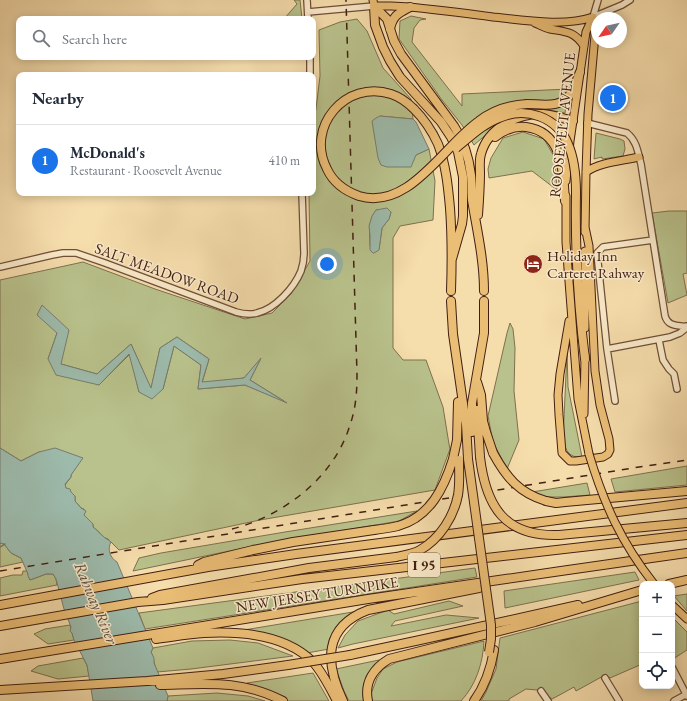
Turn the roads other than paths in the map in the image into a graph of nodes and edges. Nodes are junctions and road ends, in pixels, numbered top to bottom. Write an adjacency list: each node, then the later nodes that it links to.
1 (307, 0): 6 (street)
2 (598, 0): 7 (street, ROOSEVELT AVENUE)
3 (630, 0): 8 (street)
4 (373, 3): 5 (main road); 6 (street); 13 (highway); 30 (highway)
5 (410, 7): 11 (main road); 13 (highway)
6 (308, 12): 9 (street)
7 (594, 12)
8 (605, 12)
9 (308, 16)
10 (591, 18): 11 (main road)
11 (531, 21): 14 (main road)
12 (591, 21): 14 (main road, ROOSEVELT AVENUE)
13 (390, 29): 28 (highway)
14 (584, 46): 18 (main road, ROOSEVELT AVENUE)
15 (594, 48): 20 (main road, ROOSEVELT AVENUE)
16 (310, 60): 17 (street)
17 (310, 72)
18 (580, 72): 19 (main road, ROOSEVELT AVENUE); 24 (highway, bridge)
19 (573, 121): 20 (main road); 22 (highway); 26 (main road, ROOSEVELT AVENUE)
20 (587, 123): 21 (street); 23 (main road, ROOSEVELT AVENUE)
21 (639, 157): 23 (main road); 29 (street)
22 (480, 172): 26 (highway); 28 (highway)
23 (586, 172): 27 (main road, ROOSEVELT AVENUE)
24 (426, 173): 30 (highway, bridge); 40 (highway, bridge)
25 (302, 196): 31 (street, SALT MEADOW ROAD)
26 (566, 201): 36 (main road, ROOSEVELT AVENUE)
27 (585, 227): 36 (main road); 40 (main road, ROOSEVELT AVENUE)
28 (477, 230): 33 (highway)
29 (653, 240): 37 (street); 39 (street)
30 (452, 259): 32 (highway)
31 (0, 267)
32 (451, 291)
33 (484, 291)
34 (451, 301): 41 (highway)
35 (484, 301): 42 (highway)
36 (571, 307): 45 (main road, ROOSEVELT AVENUE)
37 (687, 327): 38 (street)
38 (659, 340): 39 (street); 43 (street)
39 (607, 349): 44 (street)
40 (585, 358): 45 (main road, ROOSEVELT AVENUE)
41 (458, 373): 46 (highway); 46 (highway)
42 (476, 381): 46 (highway); 47 (highway, bridge)
43 (677, 389)
44 (615, 401)
45 (584, 428): 55 (main road, ROOSEVELT AVENUE, bridge)
46 (467, 459): 49 (highway, bridge); 52 (highway, bridge); 59 (highway, bridge); 65 (highway)
47 (687, 491)
48 (687, 503): 52 (highway, I 95)
49 (687, 524)
50 (687, 535): 59 (highway, NEW JERSEY TURNPIKE / I 95)
51 (687, 553): 53 (highway, NEW JERSEY TURNPIKE / I 95)
52 (206, 565): 60 (highway)
53 (561, 571): 64 (highway, NEW JERSEY TURNPIKE / I 95); 75 (highway)
54 (687, 580): 56 (highway)
55 (652, 581)
56 (675, 583)
57 (639, 591): 69 (highway, bridge)
58 (639, 591): 76 (highway)
59 (162, 598): 63 (highway, NEW JERSEY TURNPIKE / I 95)
60 (0, 605)
61 (675, 608): 62 (main road)
62 (687, 619)
63 (0, 626)
64 (174, 634): 66 (highway); 74 (highway)
65 (492, 651): 77 (highway); 78 (highway)
66 (0, 659)
67 (675, 673): 72 (street)
68 (605, 678): 80 (street)
69 (190, 681): 70 (highway); 73 (highway)
70 (0, 690)
71 (541, 691): 79 (street)
72 (687, 695): 81 (street)
73 (283, 701)
74 (337, 701)
75 (343, 701)
76 (368, 701)
77 (468, 701)
78 (474, 701)
79 (548, 701)
80 (619, 701)
81 (674, 701)

